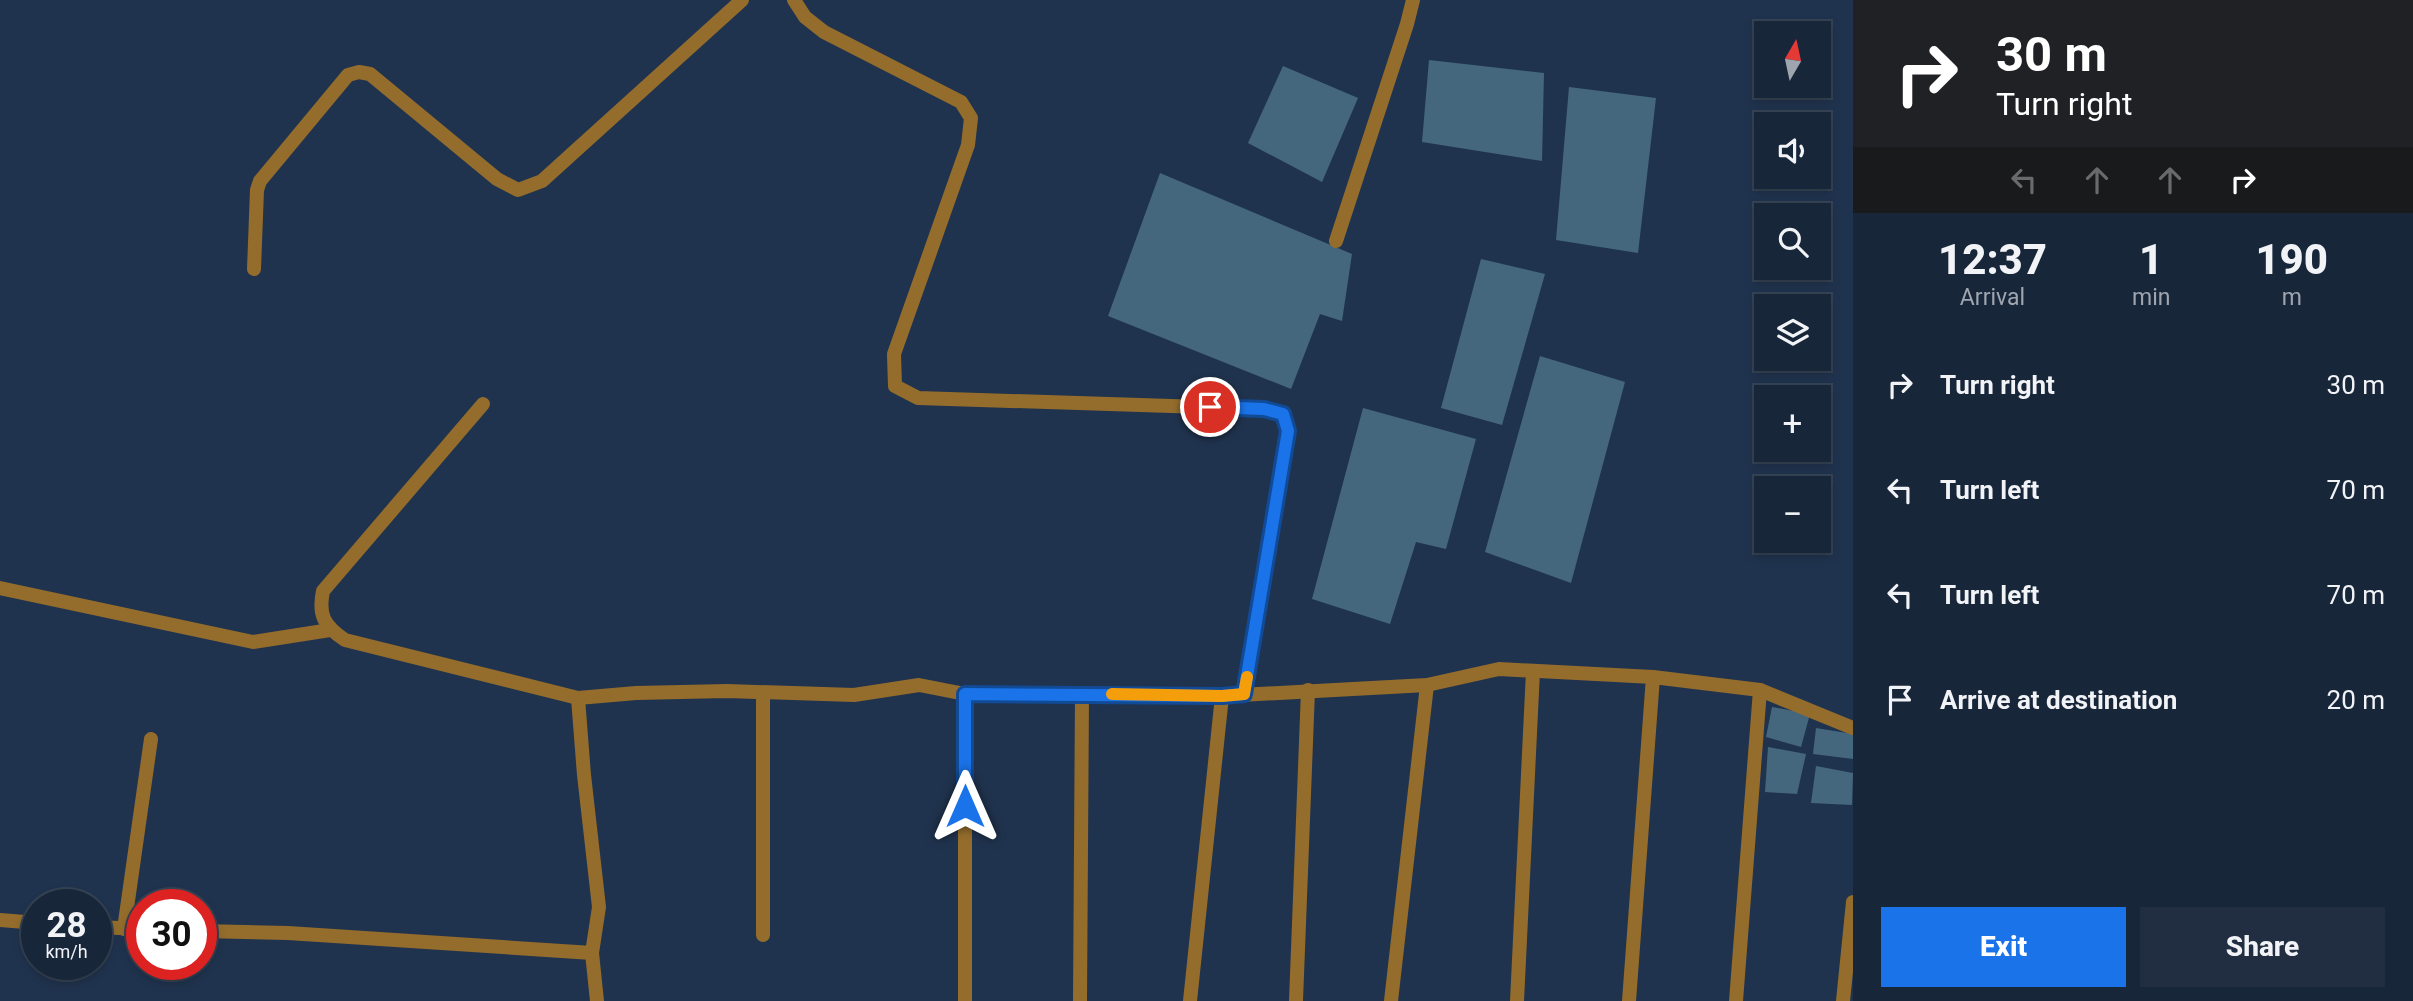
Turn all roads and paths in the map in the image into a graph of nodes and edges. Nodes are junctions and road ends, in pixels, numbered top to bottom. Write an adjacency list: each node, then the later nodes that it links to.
1 (742, 0): 5 (street)
2 (794, 0): 17 (street)
3 (1413, 0): 4 (street)
4 (1336, 241)
5 (254, 269)
6 (483, 404): 8 (street)
7 (0, 588): 8 (street)
8 (330, 630): 19 (street)
9 (1533, 671): 10 (street); 11 (street); 36 (street)
10 (1653, 677): 13 (street); 37 (street)
11 (1427, 685): 12 (street); 35 (street)
12 (1308, 690): 17 (street); 34 (street)
13 (1760, 690): 20 (street); 38 (street)
14 (763, 693): 15 (street); 19 (street); 28 (street)
15 (965, 694): 16 (street); 31 (street)
16 (1082, 694): 18 (street); 32 (street)
17 (1244, 694): 18 (street)
18 (1222, 696): 33 (street)
19 (578, 698): 29 (street)
20 (1853, 728)
21 (151, 739): 26 (street)
22 (1853, 902): 39 (street)
23 (0, 920): 24 (street)
24 (21, 922)
25 (112, 928): 26 (street)
26 (124, 929)
27 (217, 931): 29 (street)
28 (763, 935)
29 (592, 953): 30 (street)
30 (597, 1001)
31 (965, 1001)
32 (1080, 1001)
33 (1190, 1001)
34 (1292, 1001)
35 (1391, 1001)
36 (1517, 1001)
37 (1629, 1001)
38 (1736, 1001)
39 (1843, 1001)

